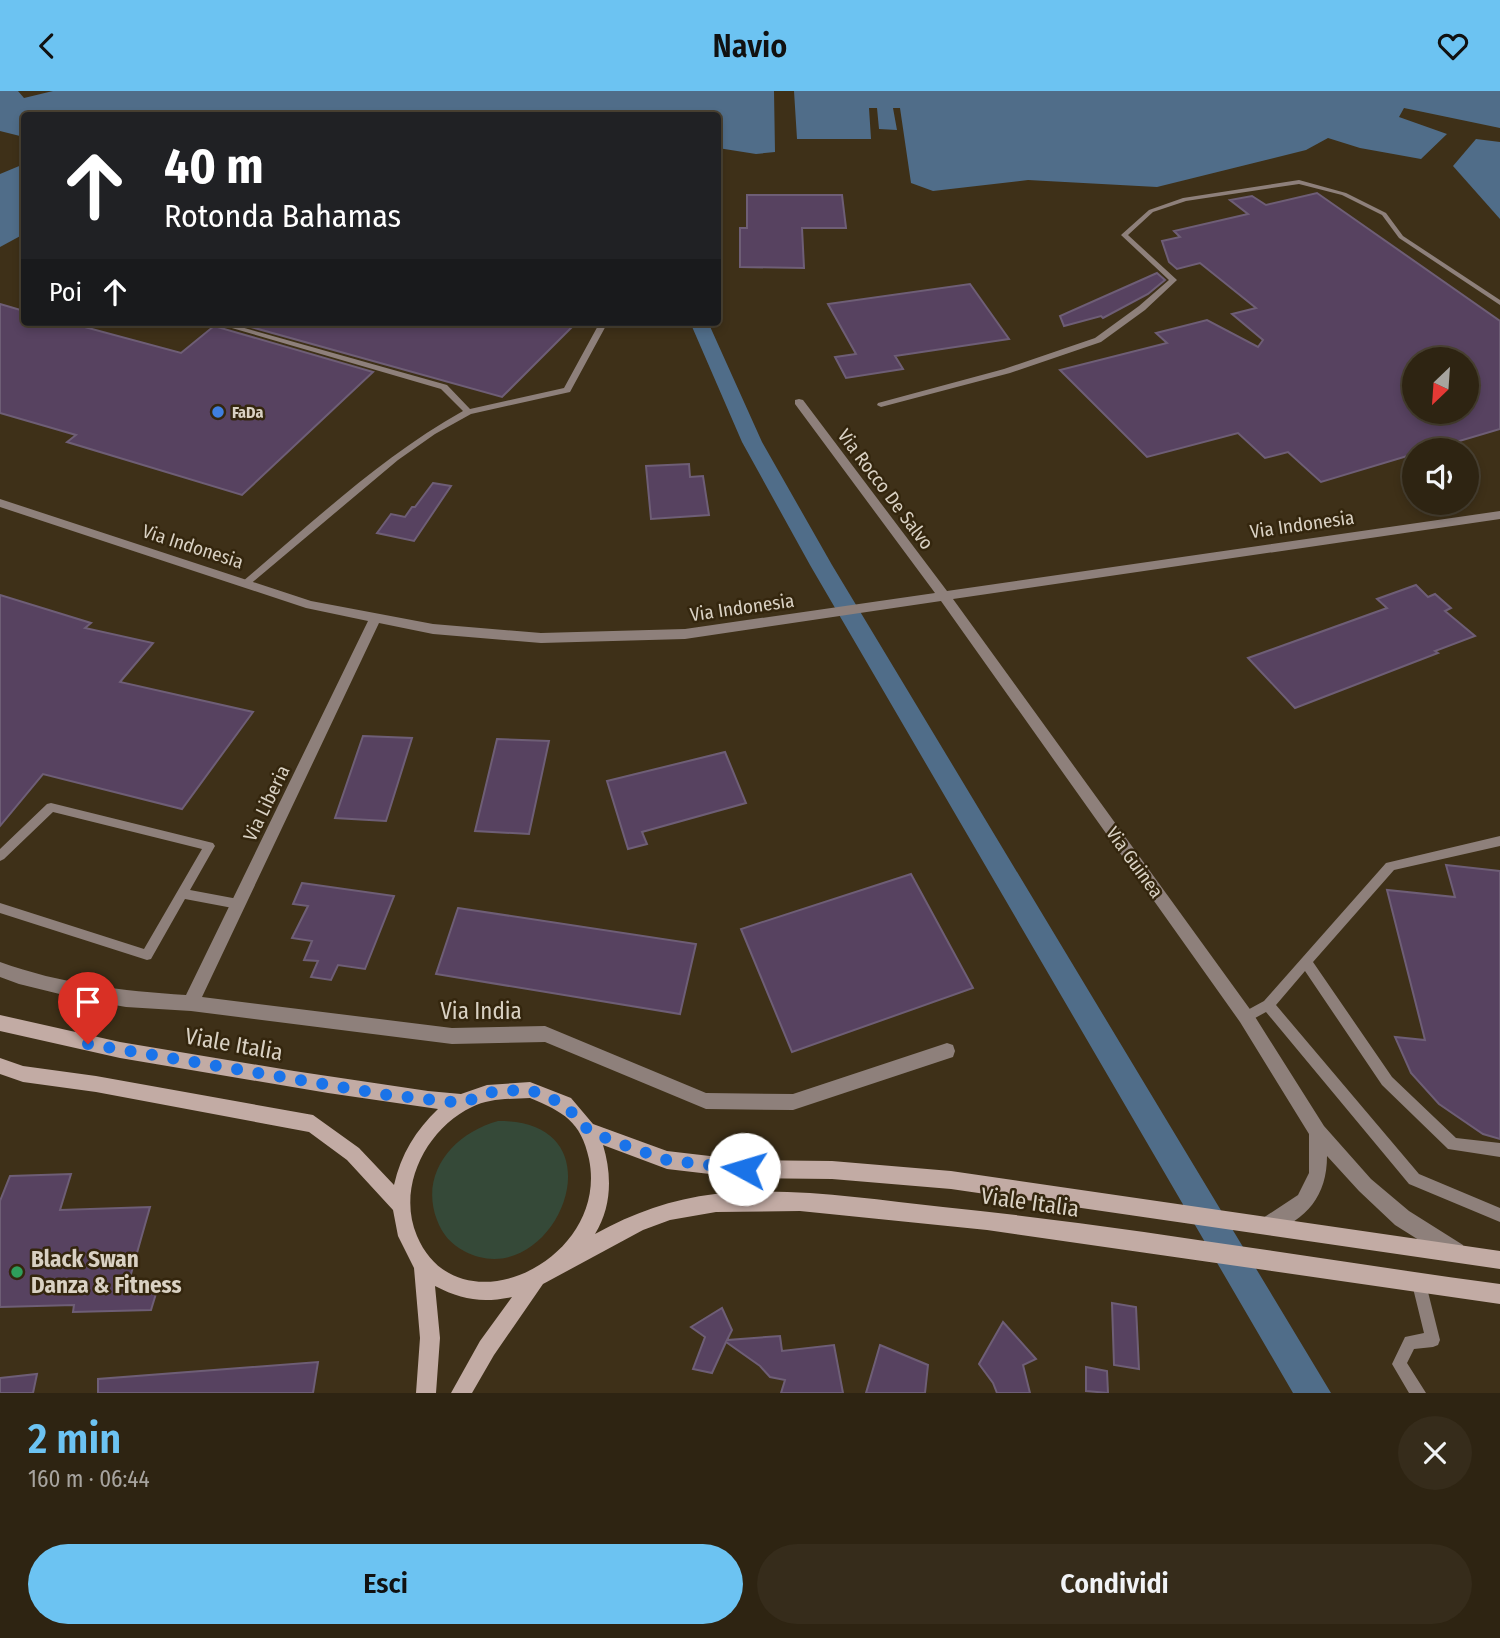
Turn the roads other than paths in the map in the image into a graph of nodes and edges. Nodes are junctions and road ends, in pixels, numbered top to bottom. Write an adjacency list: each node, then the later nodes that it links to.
1 (1500, 303): 5 (lane)
2 (229, 326): 6 (lane)
3 (602, 326): 6 (lane)
4 (799, 402): 10 (street, Via Rocco De Salvo)
5 (881, 405)
6 (468, 412): 9 (lane)
7 (0, 503): 9 (street, Via Indonesia)
8 (1500, 515): 10 (street, Via Indonesia)
9 (246, 584): 11 (street, Via Indonesia)
10 (945, 597): 11 (street, Via Indonesia); 21 (street, Via Guinea)
11 (375, 619): 15 (street, Via Liberia)
12 (1500, 841): 17 (lane)
13 (0, 856): 14 (lane)
14 (182, 893): 15 (lane); 16 (lane)
15 (239, 904): 19 (street, Via Liberia)
16 (0, 908)
17 (1306, 962): 20 (lane); 28 (lane)
18 (0, 969): 19 (street, Via India)
19 (191, 1003): 23 (street, Via India)
20 (1268, 1005): 21 (lane); 30 (lane)
21 (1246, 1017): 27 (street, Via Guinea)
22 (0, 1023): 25 (main road, Viale Italia)
23 (947, 1051)
24 (0, 1066): 29 (main road)
25 (462, 1103): 26 (main road); 29 (main road)
26 (589, 1131): 31 (main road, Viale Italia); 34 (main road)
27 (1318, 1132): 31 (street); 32 (street, Via Guinea)
28 (1500, 1150)
29 (400, 1204): 35 (main road)
30 (1500, 1215)
31 (1263, 1224): 32 (main road, Viale Italia)
32 (1459, 1254): 33 (main road, Viale Italia)
33 (1500, 1260)
34 (562, 1263): 36 (main road); 37 (main road, Viale Italia)
35 (423, 1265): 36 (main road); 39 (main road)
36 (535, 1281): 40 (main road)
37 (1419, 1284): 38 (main road, Viale Italia); 41 (lane)
38 (1500, 1294)
39 (426, 1393)
40 (461, 1393)
41 (1418, 1393)

